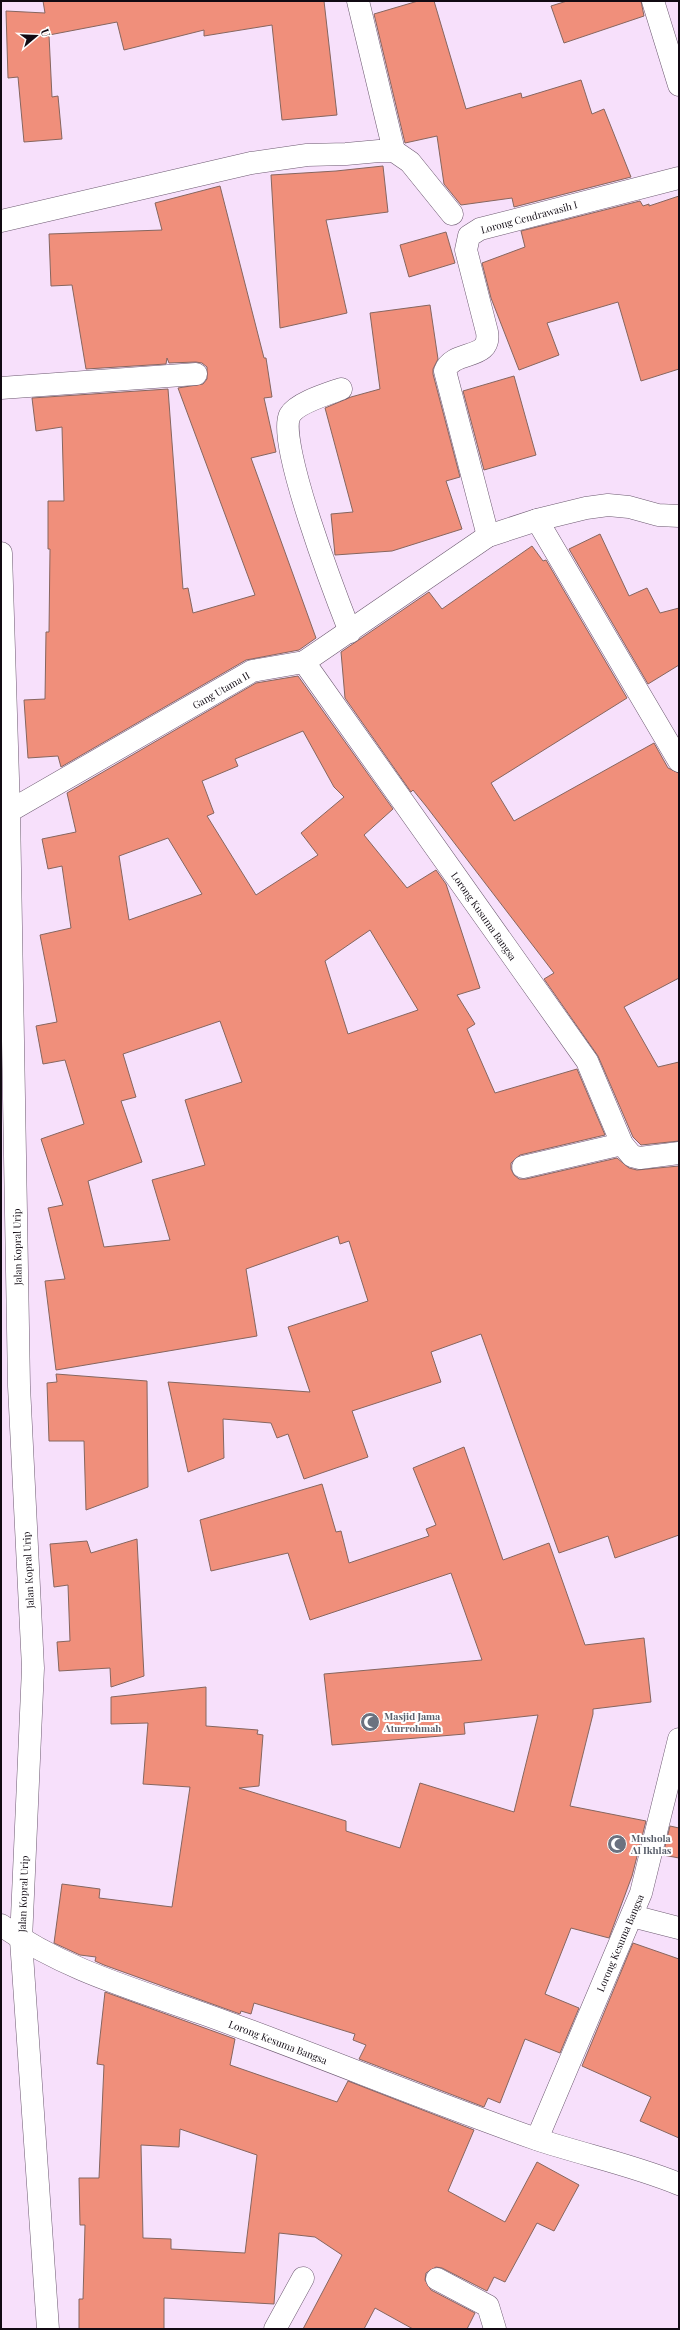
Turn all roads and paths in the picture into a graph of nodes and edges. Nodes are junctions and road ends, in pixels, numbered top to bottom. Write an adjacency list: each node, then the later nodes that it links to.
1 (358, 1): 4 (street)
2 (653, 1): 3 (street)
3 (679, 85)
4 (394, 151): 6 (street); 7 (street)
5 (679, 178): 13 (street, Lorong Cendrawasih I)
6 (452, 214)
7 (1, 221)
8 (196, 374): 9 (street)
9 (1, 388)
10 (341, 388): 15 (street)
11 (679, 516): 12 (street, Gang Utama II)
12 (537, 520): 13 (street, Gang Utama II); 17 (street)
13 (488, 536): 15 (street, Gang Utama II)
14 (1, 553): 18 (street, Jalan Kopral Urip)
15 (350, 632): 16 (street, Gang Utama II)
16 (304, 662): 18 (street, Gang Utama II); 19 (street, Lorong Kusuma Bangsa)
17 (679, 761)
18 (5, 814): 26 (street, Jalan Kopral Urip)
19 (622, 1144): 20 (street, Lorong Kusuma Bangsa); 21 (street)
20 (669, 1154)
21 (523, 1167)
22 (679, 1739): 23 (street, Lorong Kesuma Bangsa)
23 (632, 1916): 25 (street); 27 (street, Lorong Kesuma Bangsa)
24 (1, 1925): 26 (street, Lorong Kesuma Bangsa)
25 (679, 1928)
26 (21, 1940): 27 (street, Lorong Kesuma Bangsa); 31 (street, Jalan Kopral Urip)
27 (537, 2139): 28 (street, Lorong Kesuma Bangsa)
28 (679, 2184)
29 (302, 2278): 32 (street)
30 (437, 2279): 33 (street)
31 (48, 2329)
32 (275, 2329)
33 (495, 2329)

